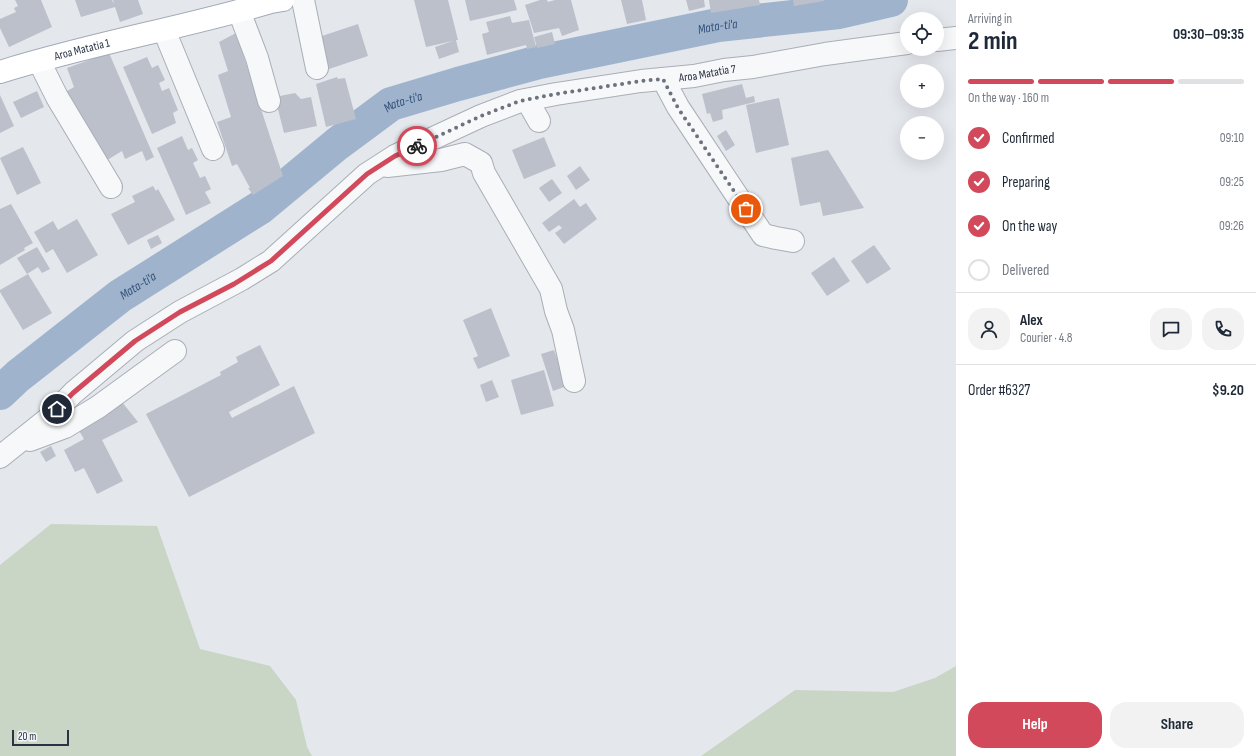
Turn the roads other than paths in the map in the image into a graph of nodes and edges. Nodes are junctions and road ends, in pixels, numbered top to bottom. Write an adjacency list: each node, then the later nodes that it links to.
1 (283, 0): 3 (main road, Aroa Matatia 1)
2 (302, 0): 9 (street)
3 (239, 11): 4 (main road, Aroa Matatia 1); 13 (street)
4 (164, 30): 8 (main road, Aroa Matatia 1); 15 (street)
5 (956, 38): 6 (street)
6 (944, 39)
7 (900, 44): 11 (street, Aroa Matatia 7)
8 (39, 60): 10 (main road, Aroa Matatia 1); 17 (street)
9 (317, 68)
10 (0, 72)
11 (663, 79): 12 (street, Aroa Matatia 7); 18 (street)
12 (527, 100): 14 (street); 16 (street, Aroa Matatia 7)
13 (269, 101)
14 (539, 121)
15 (214, 149)
16 (378, 167): 20 (street); 21 (street, Aroa Matatia 7)
17 (111, 187)
18 (793, 240)
19 (175, 351): 21 (street)
20 (574, 381)
21 (20, 440): 22 (street, Aroa Matatia 7)
22 (0, 457)

